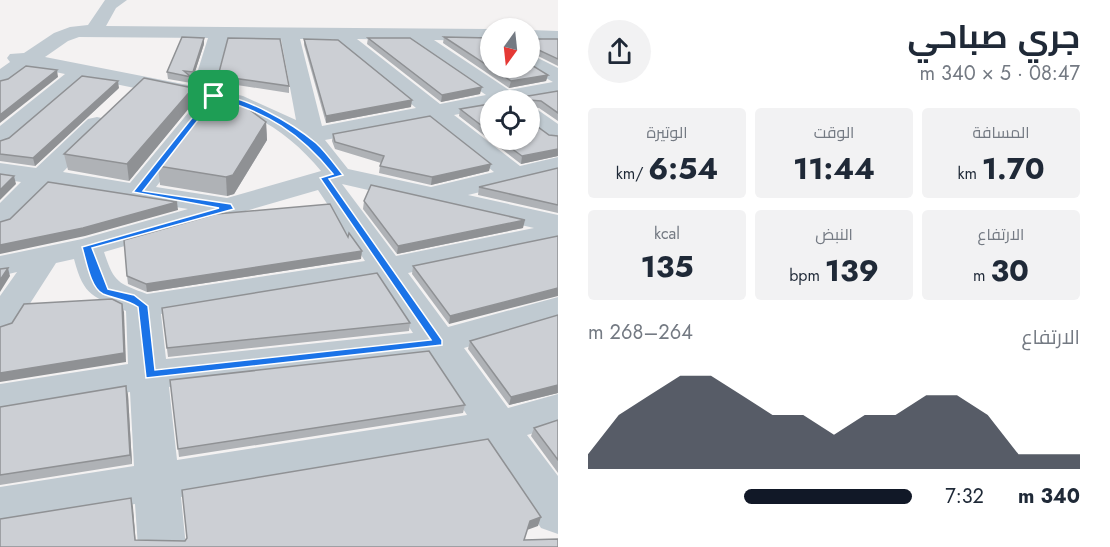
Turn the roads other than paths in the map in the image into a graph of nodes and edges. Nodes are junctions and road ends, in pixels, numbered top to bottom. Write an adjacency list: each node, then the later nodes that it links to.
1 (118, 0): 2 (street)
2 (94, 31): 3 (street); 11 (street)
3 (220, 32): 4 (street); 20 (street)
4 (289, 32): 5 (street); 26 (street)
5 (336, 32): 6 (street); 22 (street)
6 (410, 33): 7 (street); 18 (street)
7 (480, 35)
8 (540, 36): 9 (street)
9 (558, 37)
10 (0, 57): 11 (street)
11 (27, 60): 13 (street); 15 (street)
12 (540, 66): 14 (street)
13 (83, 70): 16 (street); 25 (street)
14 (558, 77)
15 (0, 79)
16 (141, 81): 20 (street); 30 (street)
17 (558, 88): 19 (street)
18 (486, 90)
19 (540, 92)
20 (208, 94): 26 (street); 31 (street)
21 (480, 104): 22 (street)
22 (435, 112): 26 (street); 29 (street)
23 (540, 122): 24 (street)
24 (558, 135)
25 (0, 139)
26 (322, 158): 32 (street); 33 (street); 40 (street)
27 (558, 165): 29 (street)
28 (0, 171): 30 (street)
29 (514, 176): 32 (street)
30 (42, 177): 31 (street); 34 (street)
31 (137, 192): 33 (street)
32 (430, 195): 35 (street)
33 (231, 207): 37 (street)
34 (0, 219)
35 (558, 224)
36 (558, 232): 40 (street)
37 (87, 247): 38 (street); 41 (street)
38 (44, 257): 39 (street); 43 (street)
39 (0, 266)
40 (386, 268): 41 (street); 44 (street)
41 (143, 306): 45 (street)
42 (558, 308): 44 (street)
43 (0, 322)
44 (438, 343): 45 (street); 48 (street)
45 (150, 375): 46 (street); 49 (street)
46 (0, 399)
47 (558, 410): 48 (street)
48 (498, 427): 49 (street); 51 (street)
49 (158, 482): 50 (street); 53 (street)
50 (0, 507)
51 (558, 513)
52 (558, 545): 54 (street)
53 (162, 547)
54 (546, 547)

